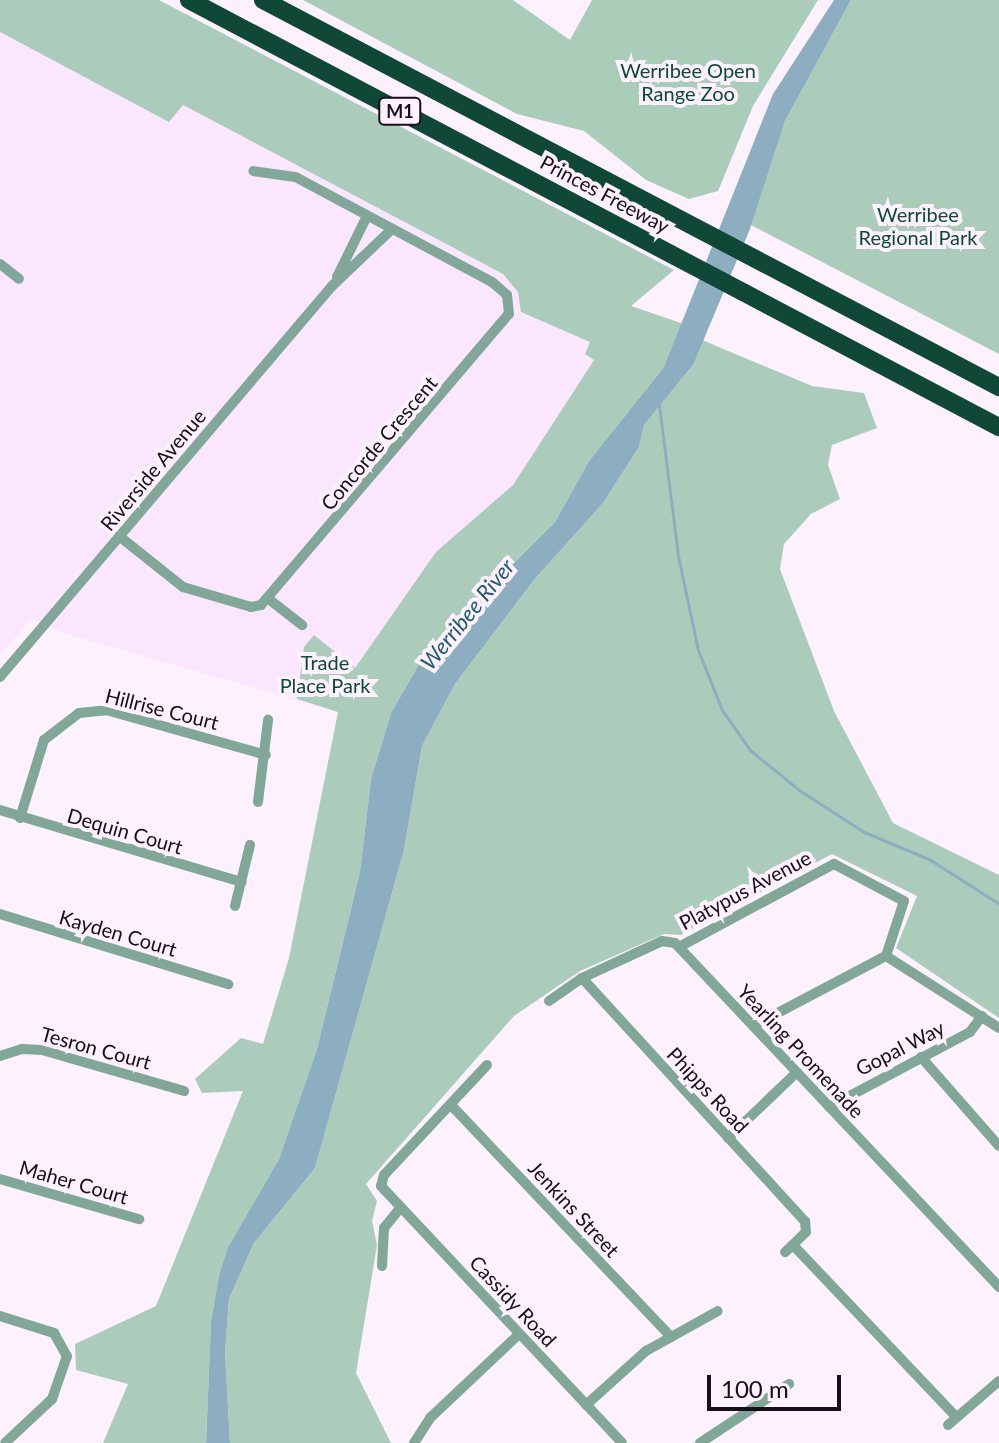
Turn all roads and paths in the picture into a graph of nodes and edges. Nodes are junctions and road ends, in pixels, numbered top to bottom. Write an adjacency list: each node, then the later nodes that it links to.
1 (189, 0): 10 (highway, Princes Freeway / M1)
2 (263, 0): 9 (highway, Princes Freeway / M1)
3 (253, 171): 4 (street, Concorde Crescent)
4 (367, 216): 5 (street, Concorde Crescent); 8 (street, Riverside Avenue)
5 (392, 229): 8 (street, Riverside Avenue); 12 (street, Concorde Crescent)
6 (0, 264): 7 (street)
7 (19, 279)
8 (332, 286): 11 (street, Riverside Avenue)
9 (999, 387)
10 (999, 427)
11 (119, 536): 12 (street); 14 (street, Riverside Avenue)
12 (270, 600): 13 (street)
13 (302, 625)
14 (0, 677)
15 (268, 720): 16 (street)
16 (266, 755): 17 (street); 19 (street, Hillrise Court)
17 (258, 802)
18 (0, 810): 19 (street, Dequin Court)
19 (20, 818): 21 (street, Dequin Court)
20 (250, 845): 21 (street)
21 (241, 882): 22 (street)
22 (235, 906)
23 (0, 914): 27 (street, Kayden Court)
24 (679, 947): 25 (street, Platypus Avenue); 26 (street); 30 (street, Yearling Promenade)
25 (886, 956): 29 (street); 30 (street)
26 (582, 978): 28 (street); 39 (street, Phipps Road)
27 (228, 984)
28 (549, 1001)
29 (982, 1016): 31 (street); 33 (street, Gopal Way)
30 (753, 1026): 35 (street, Yearling Promenade)
31 (999, 1028)
32 (0, 1056): 36 (street, Tesron Court)
33 (921, 1057): 38 (street, Gopal Way); 40 (street)
34 (487, 1065): 37 (street)
35 (797, 1072): 38 (street, Yearling Promenade); 39 (street)
36 (184, 1091)
37 (451, 1105): 42 (street, Cassidy Road); 49 (street, Jenkins Street)
38 (829, 1107): 45 (street, Yearling Promenade)
39 (728, 1138): 50 (street, Phipps Road)
40 (999, 1146)
41 (0, 1179): 43 (street, Maher Court)
42 (400, 1208): 44 (street); 48 (street, Cassidy Road)
43 (139, 1219)
44 (382, 1266)
45 (999, 1287)
46 (718, 1311): 49 (street)
47 (0, 1316): 53 (street)
48 (519, 1334): 52 (street, Cassidy Road); 54 (street)
49 (671, 1337): 52 (street)
50 (999, 1381)
51 (789, 1384): 56 (street)
52 (586, 1405): 55 (street, Cassidy Road)
53 (5, 1443)
54 (414, 1443)
55 (622, 1443)
56 (700, 1443)

